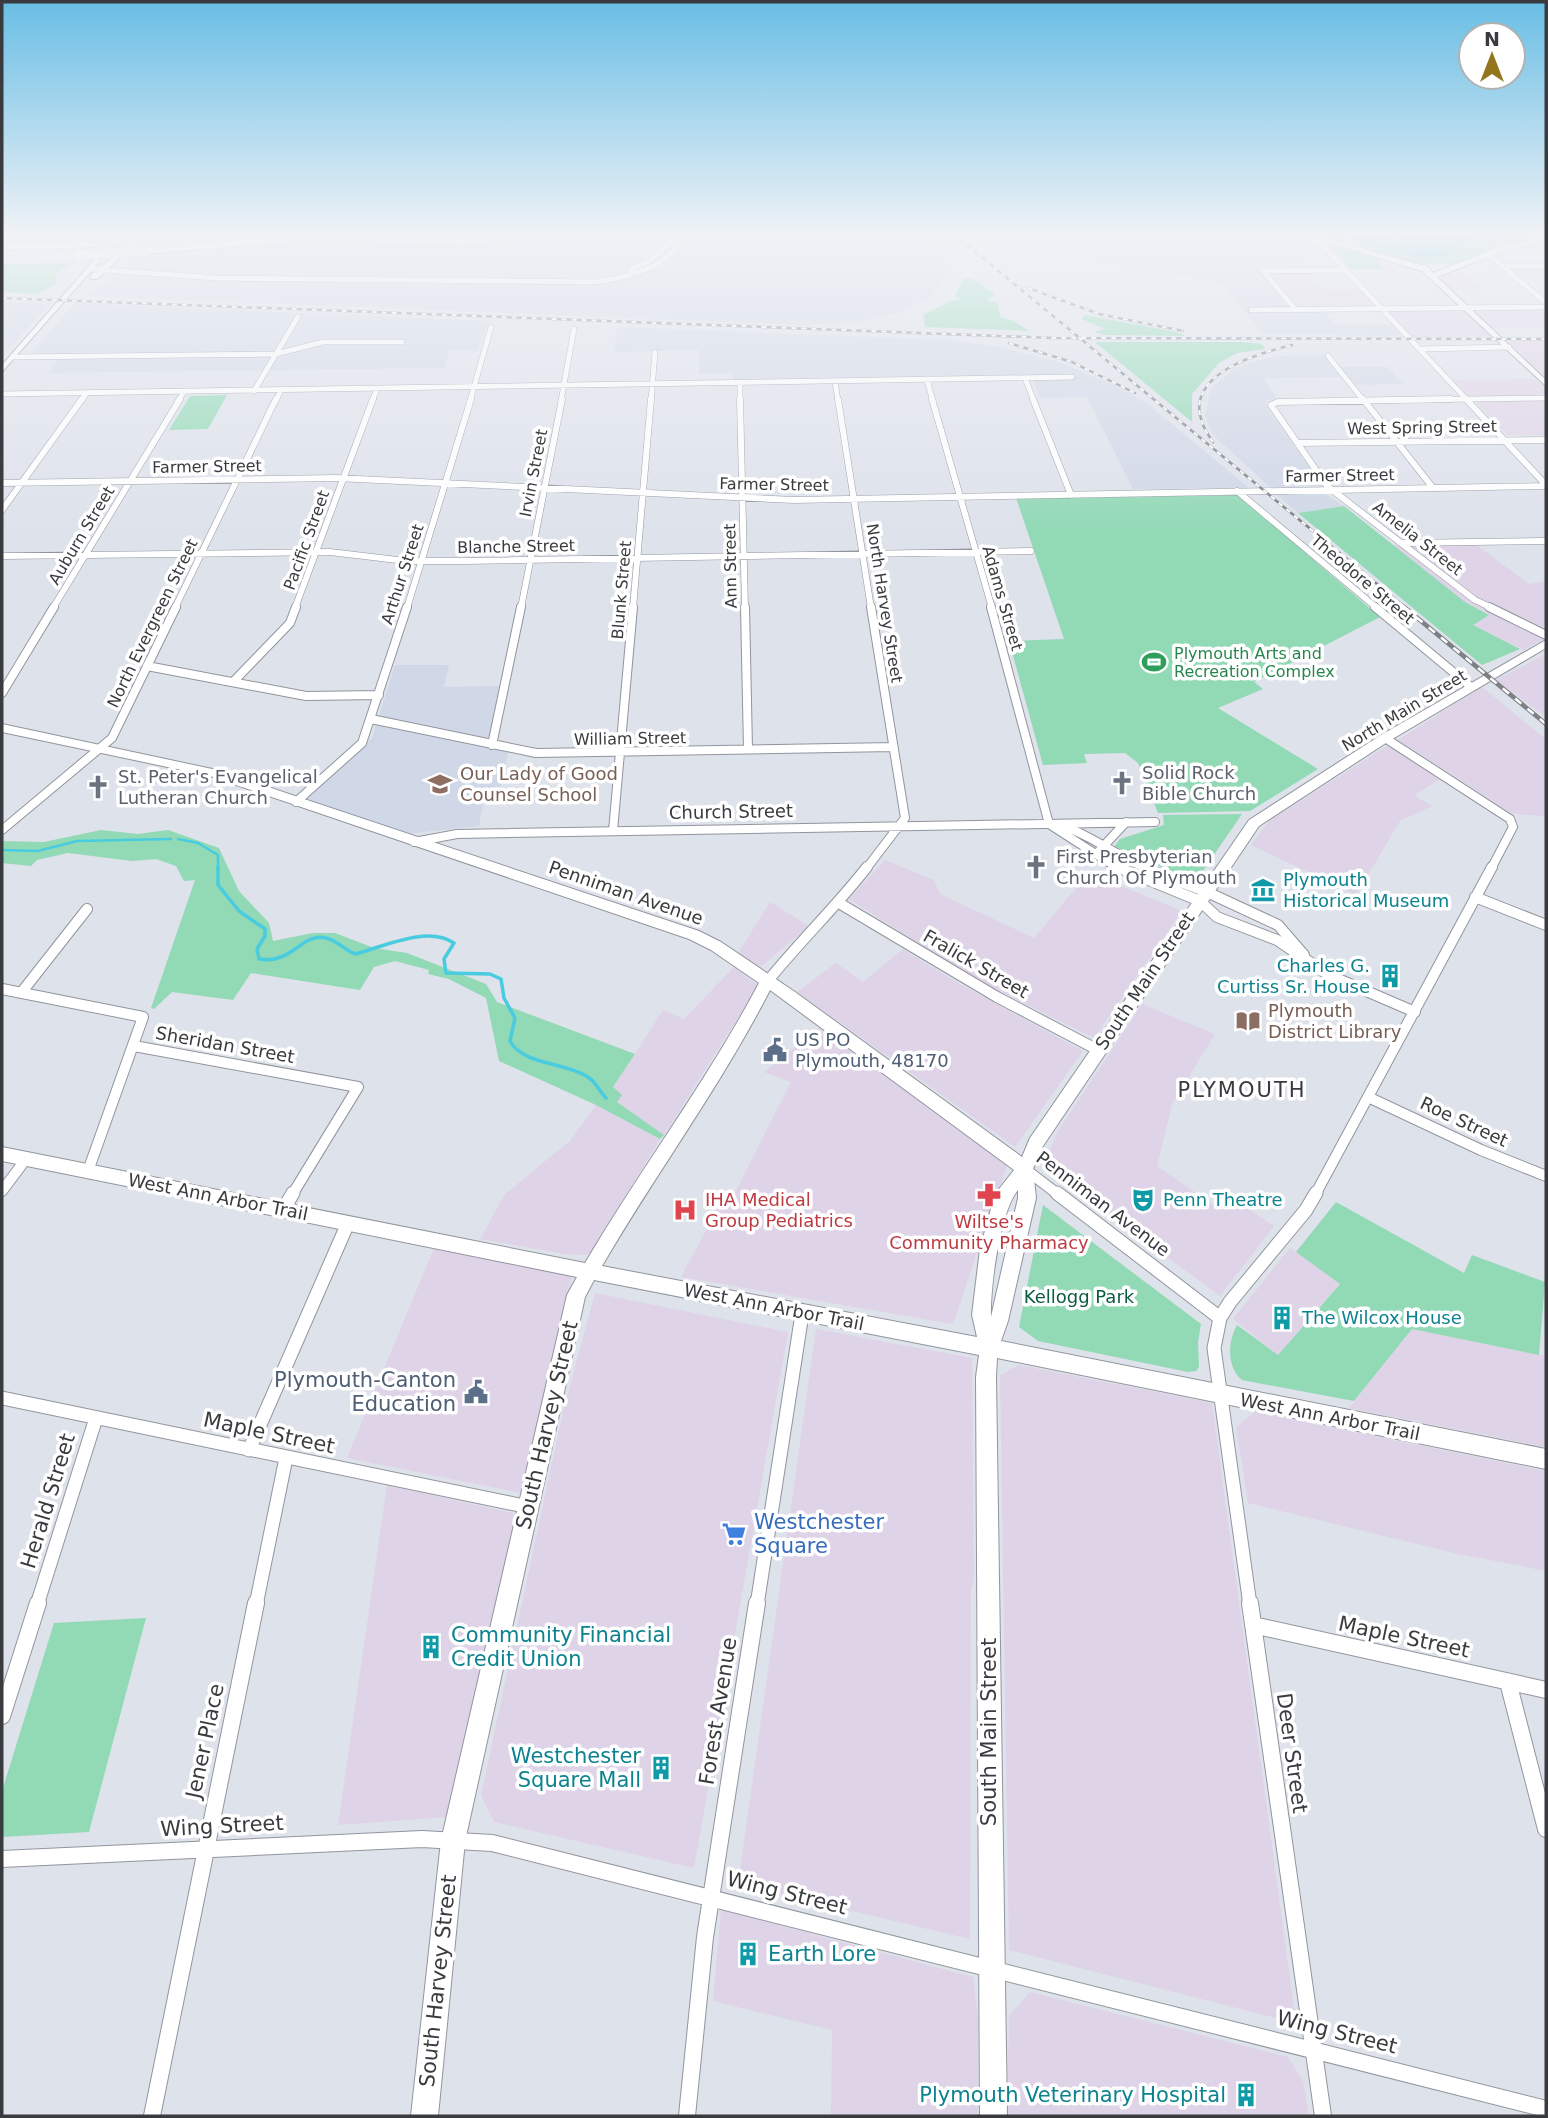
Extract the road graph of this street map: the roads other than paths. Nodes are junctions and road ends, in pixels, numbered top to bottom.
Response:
1 (35, 334) edge
2 (288, 334) edge
3 (489, 334) edge
4 (573, 334) edge
5 (1406, 334) edge
6 (1495, 334) edge
7 (402, 342) dead end
8 (1509, 347) junction
9 (1420, 349) junction
10 (655, 352) dead end
11 (276, 354) junction
12 (1328, 356) dead end
13 (14, 357) junction
14 (2, 370) edge
15 (1072, 377) dead end
16 (1025, 378) junction
17 (927, 380) junction
18 (835, 381) junction
19 (740, 383) junction
20 (653, 384) junction
21 (1546, 384) edge
22 (562, 386) junction
23 (473, 388) junction
24 (377, 389) junction
25 (281, 390) junction
26 (254, 391) junction
27 (184, 392) junction
28 (87, 393) junction
29 (2, 394) edge
30 (1546, 398) edge
31 (1466, 400) junction
32 (1363, 401) junction
33 (1503, 439) junction
34 (1546, 440) edge
35 (1395, 441) junction
36 (1298, 443) junction
37 (344, 478) junction
38 (237, 479) junction
39 (130, 481) junction
40 (2, 483) edge
41 (22, 483) junction
42 (447, 483) junction
43 (1546, 485) edge
44 (1433, 488) junction
45 (546, 489) junction
46 (1332, 489) junction
47 (1237, 491) junction
48 (643, 494) junction
49 (1071, 495) junction
50 (960, 497) junction
51 (742, 498) junction
52 (854, 498) junction
53 (2, 510) edge
54 (1546, 541) edge
55 (1402, 543) junction
56 (1031, 551) dead end
57 (317, 552) junction
58 (974, 552) junction
59 (201, 553) junction
60 (863, 554) junction
61 (85, 555) junction
62 (2, 556) edge
63 (743, 556) junction
64 (638, 558) junction
65 (529, 559) junction
66 (420, 561) junction
67 (1546, 635) edge
68 (1546, 643) edge
69 (147, 666) junction
70 (233, 682) junction
71 (1471, 687) junction
72 (2, 693) edge
73 (379, 695) junction
74 (371, 719) junction
75 (2, 728) edge
76 (1385, 738) junction
77 (492, 745) junction
78 (893, 747) junction
79 (101, 748) junction
80 (748, 749) junction
81 (620, 752) junction
82 (296, 802) junction
83 (1279, 805) joint
84 (1126, 822) junction
85 (1155, 822) dead end
86 (1049, 824) junction
87 (897, 827) junction
88 (2, 830) edge
89 (613, 831) junction
90 (414, 842) junction
91 (1105, 846) junction
92 (1096, 854) junction
93 (1203, 896) junction
94 (1475, 897) junction
95 (839, 903) junction
96 (87, 909) dead end
97 (1546, 925) edge
98 (1306, 959) junction
99 (767, 982) junction
100 (2, 989) edge
101 (21, 993) junction
102 (1415, 1012) junction
103 (134, 1046) junction
104 (1098, 1050) junction
105 (1368, 1097) junction
106 (2, 1154) edge
107 (26, 1159) junction
108 (1025, 1169) junction
109 (88, 1171) junction
110 (1546, 1176) edge
111 (2, 1191) edge
112 (283, 1210) junction
113 (348, 1223) junction
114 (590, 1270) junction
115 (802, 1314) junction
116 (1220, 1318) junction
117 (989, 1349) junction
118 (1219, 1395) junction
119 (2, 1398) edge
120 (96, 1418) junction
121 (249, 1450) junction
122 (286, 1458) junction
123 (1546, 1459) edge
124 (529, 1507) junction
125 (1253, 1625) junction
126 (1508, 1682) junction
127 (1546, 1690) edge
128 (2, 1716) edge
129 (1546, 1829) edge
130 (453, 1841) junction
131 (204, 1849) junction
132 (2, 1859) edge
133 (712, 1897) junction
134 (991, 1968) junction
135 (1314, 2049) junction
136 (1546, 2109) edge
137 (152, 2116) edge
138 (424, 2116) edge
139 (687, 2116) edge
140 (993, 2116) edge
141 (1323, 2116) edge

1 - 13 street
2 - 11 street
3 - 23 street, Arthur Street
4 - 22 street, Irvin Street
5 - 9 street
6 - 8 street
7 - 11 street
8 - 9 street
8 - 21 street
9 - 31 street
10 - 20 street, Blunk Street
11 - 13 street
11 - 26 street
12 - 32 street
13 - 14 street
15 - 16 street
16 - 17 street
16 - 49 street
17 - 18 street
17 - 50 street, Adams Street
18 - 19 street
18 - 52 street, North Harvey Street
19 - 20 street
19 - 51 street, Ann Street
20 - 22 street
20 - 48 street, Blunk Street
22 - 23 street
22 - 45 street, Irvin Street
23 - 24 street
23 - 42 street, Arthur Street
24 - 25 street
24 - 37 street, Pacific Street
25 - 26 street
25 - 38 street, North Evergreen Street
26 - 27 street
27 - 28 street
27 - 39 street, Auburn Street
28 - 29 street
28 - 41 street
30 - 31 street
31 - 32 street
31 - 33 street
32 - 35 street
32 - 36 street, Amelia Street
33 - 34 street, West Spring Street
33 - 35 street, West Spring Street
33 - 43 street
35 - 36 street, West Spring Street
35 - 44 street
36 - 46 street, Amelia Street
37 - 38 street, Farmer Street
37 - 42 street, Farmer Street
37 - 57 street, Pacific Street
38 - 39 street, Farmer Street
38 - 59 street, North Evergreen Street
39 - 41 street, Farmer Street
39 - 61 street, Auburn Street
40 - 41 street, Farmer Street
41 - 53 street
42 - 45 street, Farmer Street
42 - 66 street, Arthur Street
43 - 44 street, Farmer Street
44 - 46 street, Farmer Street
45 - 48 street, Farmer Street
45 - 65 street, Irvin Street
46 - 47 street, Farmer Street
46 - 55 street, Amelia Street
47 - 49 street, Farmer Street
47 - 71 street, Theodore Street
48 - 51 street, Farmer Street
48 - 64 street, Blunk Street
49 - 50 street, Farmer Street
50 - 52 street, Farmer Street
50 - 58 street, Adams Street
51 - 52 street, Farmer Street
51 - 63 street, Ann Street
52 - 60 street, North Harvey Street
54 - 55 street
55 - 67 street, Amelia Street
56 - 58 street, Blanche Street
57 - 59 street, Blanche Street
57 - 66 street, Blanche Street
57 - 70 street, Pacific Street
58 - 60 street, Blanche Street
58 - 86 street, Adams Street
59 - 61 street, Blanche Street
59 - 69 street, North Evergreen Street
60 - 63 street, Blanche Street
60 - 78 street, North Harvey Street
61 - 62 street, Blanche Street
61 - 72 street, Auburn Street
63 - 64 street, Blanche Street
63 - 80 street, Ann Street
64 - 65 street, Blanche Street
64 - 81 street, Blunk Street
65 - 66 street, Blanche Street
65 - 77 street, Irvin Street
66 - 73 street, Arthur Street
68 - 71 street, North Main Street
69 - 70 street
69 - 79 street, North Evergreen Street
70 - 73 street
71 - 76 street, North Main Street
73 - 74 street, Arthur Street
74 - 77 street, William Street
74 - 82 street, Arthur Street
75 - 79 street, Penniman Avenue
76 - 83 street, North Main Street
76 - 94 street
77 - 81 street, William Street
78 - 80 street, William Street
78 - 87 street, North Harvey Street
79 - 82 street, Penniman Avenue
79 - 88 street, North Evergreen Street
80 - 81 street, William Street
81 - 89 street, Blunk Street
82 - 90 street, Penniman Avenue
83 - 93 street, South Main Street
84 - 85 street, Church Street
84 - 86 street, Church Street
84 - 91 street
86 - 87 street, Church Street
86 - 91 street, Church Street
86 - 92 street, Church Street
87 - 89 street, Church Street
87 - 95 street, South Harvey Street
89 - 90 street, Church Street
90 - 99 street, Penniman Avenue
91 - 92 street
91 - 93 street, Church Street
92 - 93 street, Church Street
93 - 98 street, Church Street
93 - 98 street, Church Street
93 - 104 street, South Main Street
94 - 97 street
94 - 102 street
95 - 99 street, South Harvey Street
95 - 104 street, Fralick Street
96 - 101 street
98 - 102 street, Church Street
99 - 108 street, Penniman Avenue
99 - 114 street, South Harvey Street
100 - 101 street, Sheridan Street
101 - 103 street, Sheridan Street
102 - 105 street
103 - 109 street
103 - 112 street, Sheridan Street
104 - 108 street, South Main Street
105 - 110 street, Roe Street
105 - 116 street
106 - 107 street, West Ann Arbor Trail
107 - 109 street, West Ann Arbor Trail
107 - 111 street
108 - 116 street, Penniman Avenue
108 - 117 street, South Main Street
109 - 112 street, West Ann Arbor Trail
112 - 113 street, West Ann Arbor Trail
113 - 114 street, West Ann Arbor Trail
113 - 121 street
114 - 115 street, West Ann Arbor Trail
114 - 124 street, South Harvey Street
115 - 117 street, West Ann Arbor Trail
115 - 133 street, Forest Avenue
116 - 118 street, Deer Street
117 - 118 street, West Ann Arbor Trail
117 - 134 street, South Main Street
118 - 123 street, West Ann Arbor Trail
118 - 125 street, Deer Street
119 - 120 street, Maple Street
120 - 121 street, Maple Street
120 - 128 street, Herald Street
121 - 122 street, Maple Street
122 - 124 street, Maple Street
122 - 131 street, Jener Place
124 - 130 street, South Harvey Street
125 - 126 street, Maple Street
125 - 135 street, Deer Street
126 - 127 street, Maple Street
126 - 129 street
130 - 131 street, Wing Street
130 - 133 street, Wing Street
130 - 138 street, South Harvey Street
131 - 132 street, Wing Street
131 - 137 street, Jener Place
133 - 134 street, Wing Street
133 - 139 street, Forest Avenue
134 - 135 street, Wing Street
134 - 140 street, South Main Street
135 - 136 street, Wing Street
135 - 141 street, Deer Street

